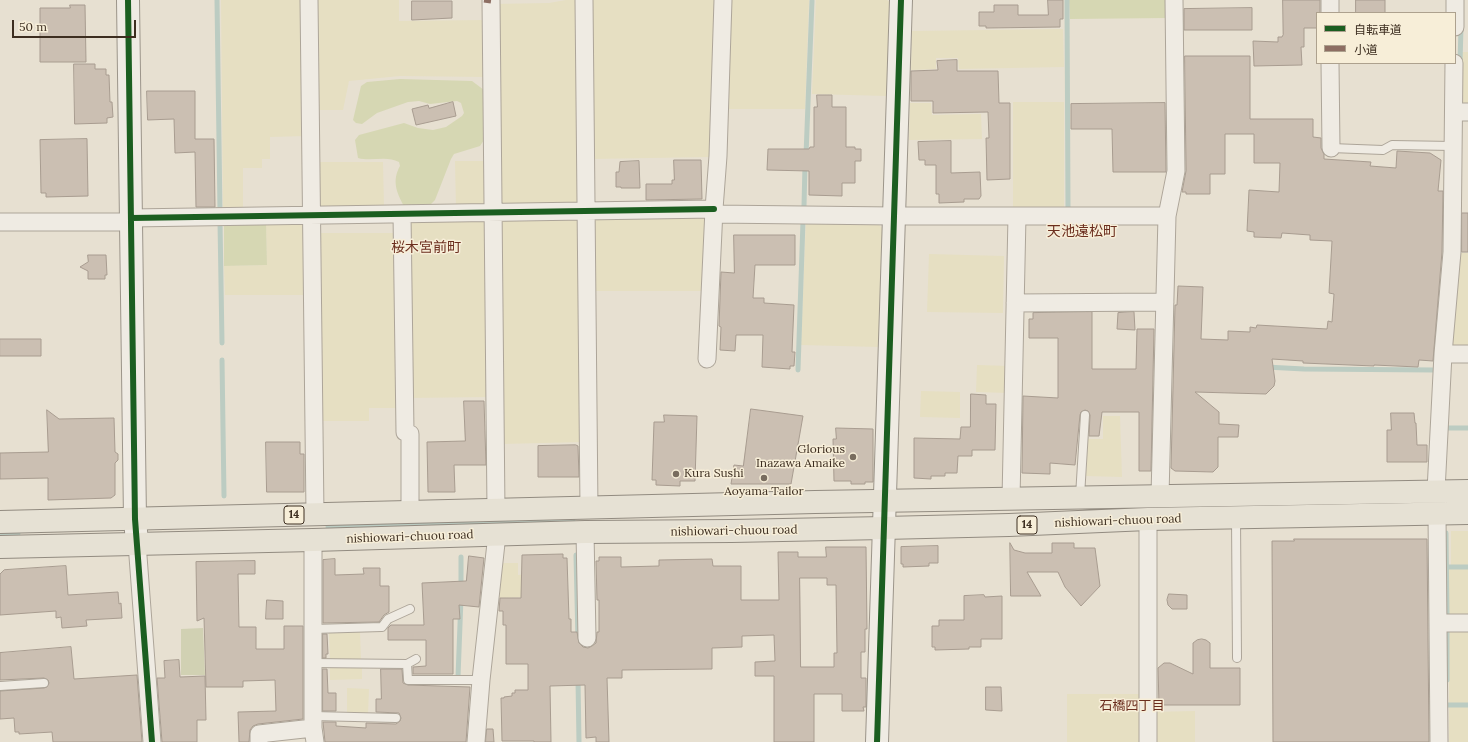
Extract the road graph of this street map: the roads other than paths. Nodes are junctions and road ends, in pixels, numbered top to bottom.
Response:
1 (128, 0) edge
2 (309, 0) edge
3 (491, 0) edge
4 (584, 0) edge
5 (723, 0) edge
6 (901, 0) edge
7 (1174, 0) edge
8 (1330, 0) edge
9 (1455, 0) edge
10 (1330, 12) edge
11 (1455, 12) edge
12 (1330, 64) edge
13 (1454, 64) edge
14 (1461, 112) edge
15 (1453, 146) junction
16 (1331, 148) joint
17 (586, 211) junction
18 (714, 211) junction
19 (493, 212) junction
20 (402, 214) junction
21 (312, 215) junction
22 (894, 216) junction
23 (1017, 216) junction
24 (1167, 216) junction
25 (131, 220) junction
26 (0, 222) edge
27 (1165, 302) junction
28 (1015, 303) junction
29 (1443, 354) junction
30 (1468, 354) edge
31 (707, 359) dead end
32 (1085, 415) dead end
33 (1468, 490) edge
34 (1436, 491) junction
35 (1160, 496) junction
36 (1080, 497) junction
37 (1011, 499) junction
38 (885, 501) junction
39 (589, 508) junction
40 (496, 510) junction
41 (410, 512) junction
42 (1468, 513) edge
43 (315, 514) junction
44 (1436, 514) junction
45 (1236, 518) junction
46 (135, 519) junction
47 (1148, 519) junction
48 (0, 522) edge
49 (884, 528) junction
50 (585, 532) junction
51 (498, 534) junction
52 (313, 540) junction
53 (137, 543) junction
54 (0, 547) edge
55 (410, 609) dead end
56 (1438, 623) junction
57 (1468, 623) edge
58 (313, 629) junction
59 (587, 638) dead end
60 (1237, 658) dead end
61 (416, 659) dead end
62 (313, 664) junction
63 (407, 664) junction
64 (481, 680) junction
65 (44, 683) dead end
66 (0, 686) edge
67 (396, 718) dead end
68 (313, 729) edge
69 (152, 742) edge
70 (259, 742) edge
71 (476, 742) edge
72 (876, 742) edge
73 (1148, 742) edge
74 (1439, 742) edge

1 - 25 street
2 - 21 street
3 - 19 street
4 - 17 street
5 - 18 street
6 - 22 street
7 - 24 street
8 - 10 street
9 - 11 street
12 - 16 street
13 - 14 street
14 - 15 street
15 - 16 lane
15 - 29 street
17 - 18 street
17 - 19 street
17 - 39 street
18 - 22 street
18 - 31 street
19 - 20 street
19 - 40 street
20 - 21 street
20 - 41 street
21 - 25 street
21 - 43 street
22 - 23 street
22 - 38 street
23 - 24 street
23 - 28 street
24 - 27 street
25 - 26 street
25 - 46 street
27 - 28 street
27 - 35 street
28 - 37 street
29 - 30 street
29 - 34 street
32 - 36 lane
33 - 34 main road, nishiowari-chuou road / 14
34 - 35 main road, nishiowari-chuou road / 14
35 - 36 main road, nishiowari-chuou road / 14
36 - 37 main road, nishiowari-chuou road / 14
37 - 38 main road, nishiowari-chuou road / 14
38 - 39 main road, nishiowari-chuou road / 14
38 - 49 street
39 - 40 main road, nishiowari-chuou road / 14
40 - 41 main road, nishiowari-chuou road / 14
41 - 43 main road, nishiowari-chuou road / 14
42 - 44 main road, nishiowari-chuou road / 14
43 - 46 main road, nishiowari-chuou road / 14
44 - 45 main road, nishiowari-chuou road / 14
44 - 56 street
45 - 47 main road, nishiowari-chuou road / 14
45 - 60 lane
46 - 48 main road, nishiowari-chuou road / 14
46 - 53 street
47 - 49 main road, nishiowari-chuou road / 14
47 - 73 street
49 - 50 main road, nishiowari-chuou road / 14
49 - 72 street
50 - 51 main road, nishiowari-chuou road / 14
50 - 59 street
51 - 52 main road, nishiowari-chuou road / 14
51 - 64 street
52 - 53 main road, nishiowari-chuou road / 14
52 - 58 street
53 - 54 main road, nishiowari-chuou road / 14
53 - 69 street
55 - 58 lane
56 - 57 street
56 - 74 street
58 - 62 street
61 - 63 lane
62 - 63 lane
62 - 68 street
63 - 64 lane
64 - 71 street
65 - 66 lane
67 - 68 lane
68 - 70 street

